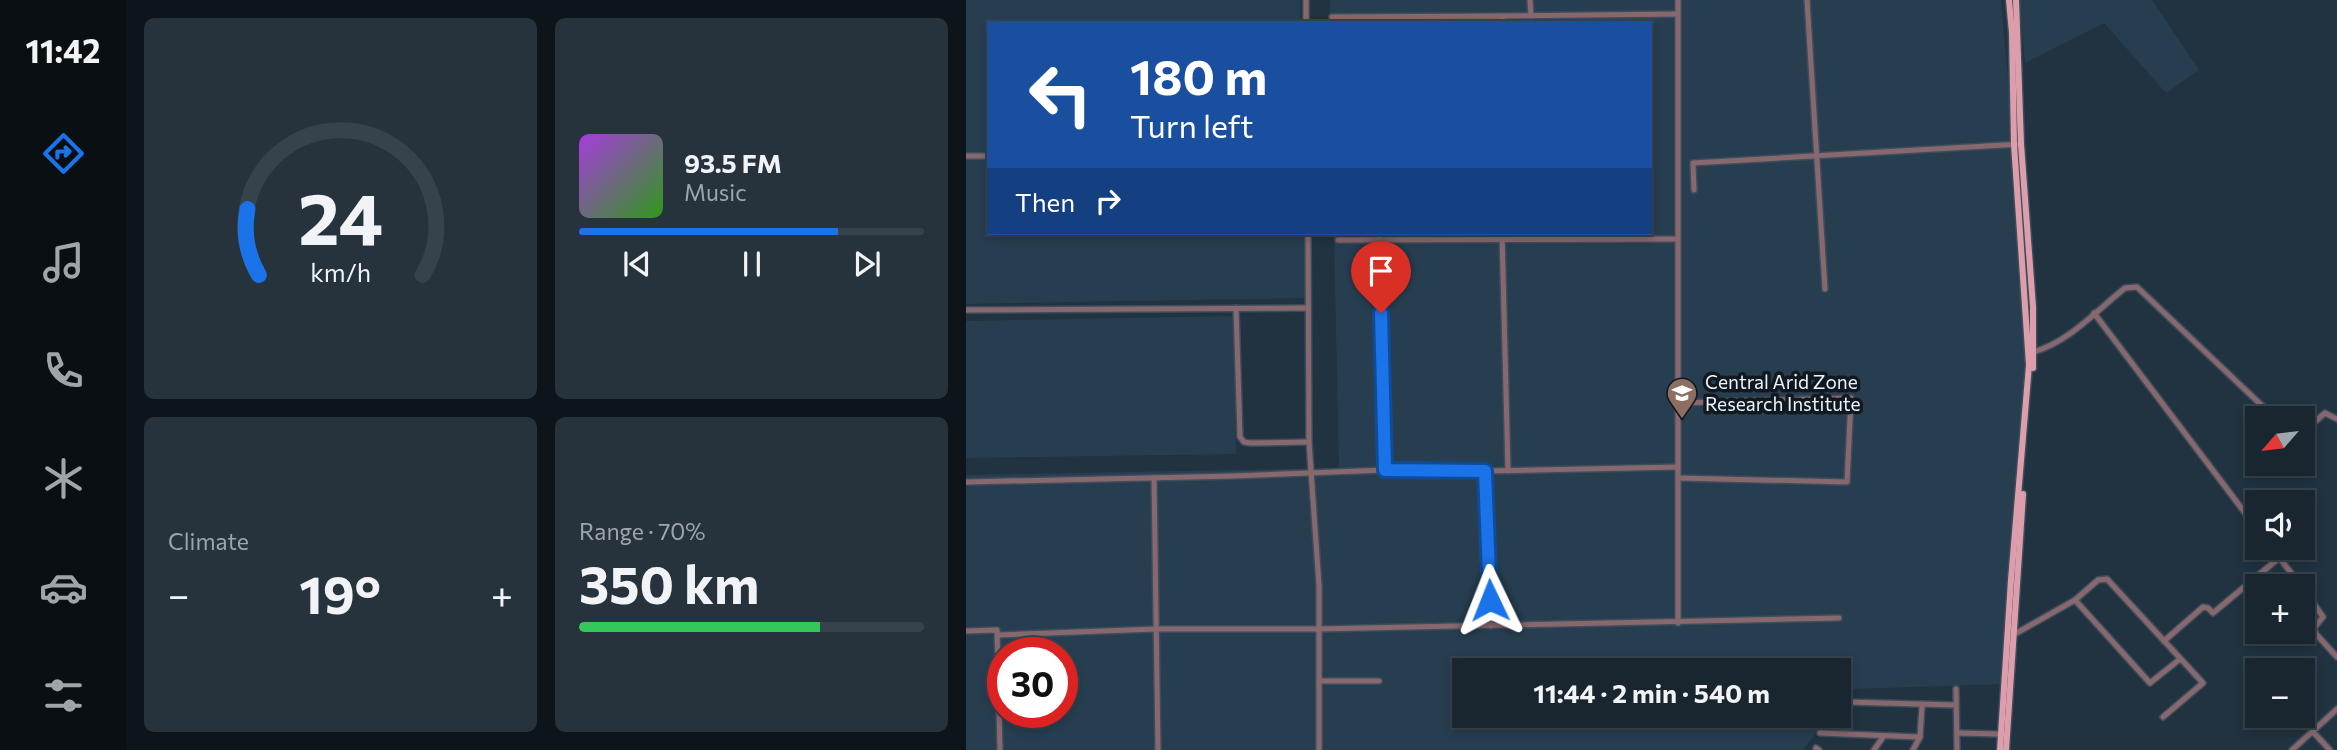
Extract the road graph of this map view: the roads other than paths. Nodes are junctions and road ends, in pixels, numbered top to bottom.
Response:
1 (1306, 0) edge
2 (1530, 0) edge
3 (1678, 0) edge
4 (1807, 0) edge
5 (2009, 0) edge
6 (2014, 6) edge
7 (1678, 13) junction
8 (1531, 16) junction
9 (1332, 17) dead end
10 (1503, 19) edge
11 (1306, 21) edge
12 (2018, 144) junction
13 (966, 156) edge
14 (987, 156) edge
15 (1816, 157) junction
16 (1693, 190) dead end
17 (1308, 235) edge
18 (1502, 236) edge
19 (1379, 239) junction
20 (1338, 240) dead end
21 (1678, 240) junction
22 (1825, 289) dead end
23 (1236, 308) junction
24 (1308, 308) junction
25 (966, 310) edge
26 (2094, 313) junction
27 (2033, 352) junction
28 (1678, 403) junction
29 (2262, 406) edge
30 (2337, 419) edge
31 (2315, 422) edge
32 (1309, 442) junction
33 (1678, 467) junction
34 (1385, 470) junction
35 (1485, 471) junction
36 (1508, 471) junction
37 (1311, 472) junction
38 (1154, 478) junction
39 (1678, 478) junction
40 (966, 482) edge
41 (2245, 513) edge
42 (2278, 560) edge
43 (2282, 560) edge
44 (2292, 574) edge
45 (2075, 600) junction
46 (2315, 606) edge
47 (1839, 618) dead end
48 (1678, 623) junction
49 (1491, 626) junction
50 (2315, 627) edge
51 (1156, 629) junction
52 (1317, 629) junction
53 (966, 631) edge
54 (2315, 631) edge
55 (998, 635) junction
56 (2013, 635) junction
57 (2164, 641) junction
58 (2337, 657) edge
59 (2180, 659) junction
60 (1319, 681) junction
61 (1379, 681) dead end
62 (1956, 689) dead end
63 (1851, 702) edge
64 (1955, 705) junction
65 (1922, 706) junction
66 (2337, 709) edge
67 (2163, 717) dead end
68 (2312, 732) junction
69 (1820, 733) dead end
70 (1957, 733) junction
71 (2000, 734) junction
72 (1883, 737) junction
73 (1920, 737) junction
74 (1000, 750) edge
75 (1158, 750) edge
76 (1319, 750) edge
77 (1874, 750) edge
78 (1913, 750) edge
79 (1957, 750) edge
80 (2000, 750) edge
81 (2006, 750) edge
82 (2292, 750) edge
83 (2330, 750) edge

1 - 11 street
2 - 8 street
3 - 7 street
4 - 15 street
5 - 6 main road
6 - 12 main road
7 - 8 street
7 - 21 street
8 - 10 street
9 - 10 street
12 - 15 street
12 - 27 main road
12 - 71 main road
13 - 14 street
15 - 16 street
15 - 22 street
17 - 24 street
18 - 19 street
18 - 21 street
18 - 36 street
19 - 20 street
19 - 34 street
21 - 28 street
23 - 24 street
23 - 25 street
23 - 32 street
24 - 32 street
26 - 27 street
26 - 29 street
26 - 41 street
27 - 56 main road
28 - 33 street
28 - 39 street
30 - 31 street
32 - 37 street
33 - 36 street
33 - 39 street
34 - 35 street
34 - 37 street
35 - 36 street
35 - 49 street
37 - 38 street
37 - 52 street
38 - 40 street
38 - 51 street
39 - 48 street
42 - 57 street
43 - 44 street
45 - 56 street
45 - 57 street
45 - 59 street
46 - 50 street
47 - 48 street
48 - 49 street
49 - 52 street
51 - 52 street
51 - 55 street
51 - 75 street
52 - 60 street
53 - 55 street
54 - 58 street
55 - 74 street
56 - 81 main road
57 - 59 street
59 - 67 street
60 - 61 street
60 - 76 street
62 - 64 street
63 - 65 street
64 - 65 street
64 - 70 street
65 - 73 street
66 - 68 street
68 - 82 street
68 - 83 street
69 - 72 street
70 - 71 street
70 - 79 street
71 - 80 main road
72 - 73 street
72 - 77 street
73 - 78 street

